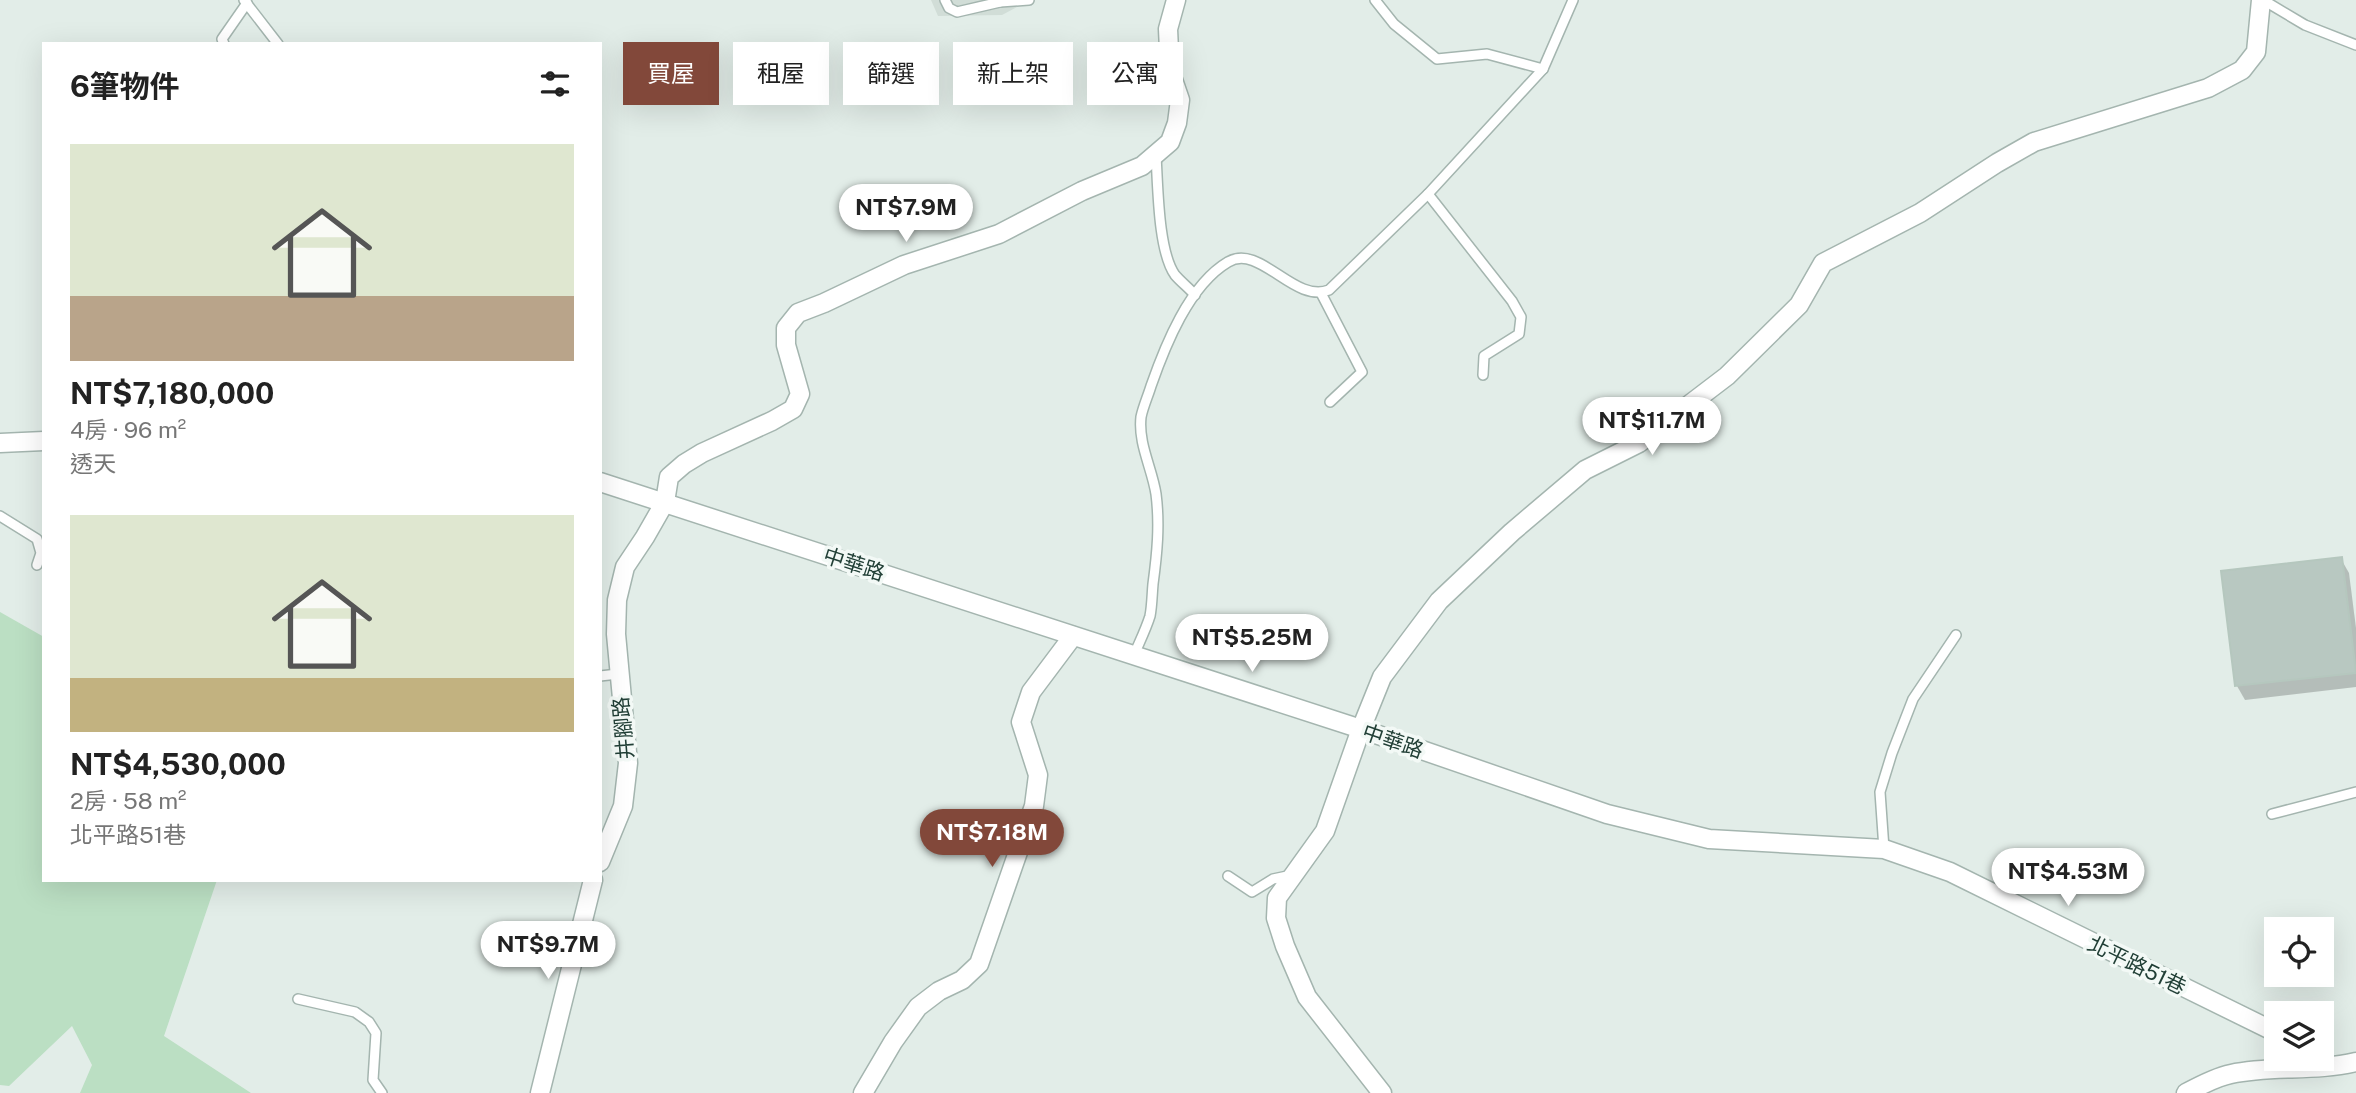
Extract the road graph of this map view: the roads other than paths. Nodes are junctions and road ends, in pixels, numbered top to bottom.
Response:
1 (945, 0) edge
2 (1029, 0) edge
3 (1176, 0) edge
4 (1375, 0) edge
5 (1573, 0) edge
6 (2262, 0) edge
7 (245, 1) edge
8 (1000, 1) edge
9 (223, 42) edge
10 (276, 42) edge
11 (2356, 45) edge
12 (1543, 69) junction
13 (1156, 156) junction
14 (1428, 194) junction
15 (1321, 293) junction
16 (1195, 295) junction
17 (1483, 375) dead end
18 (1330, 402) dead end
19 (42, 440) edge
20 (0, 443) edge
21 (602, 483) edge
22 (665, 502) junction
23 (0, 516) edge
24 (37, 565) dead end
25 (1956, 635) dead end
26 (1073, 636) junction
27 (1134, 655) junction
28 (609, 675) edge
29 (1361, 729) junction
30 (2356, 792) edge
31 (2272, 814) dead end
32 (1840, 846) joint
33 (1884, 849) junction
34 (602, 857) edge
35 (1297, 873) junction
36 (1228, 876) dead end
37 (593, 882) edge
38 (298, 999) dead end
39 (2264, 1028) edge
40 (2334, 1061) edge
41 (2351, 1067) edge
42 (382, 1093) edge
43 (540, 1093) edge
44 (863, 1093) edge
45 (1382, 1093) edge
46 (2186, 1093) edge

1 - 8 lane
2 - 8 lane
3 - 13 street
4 - 12 lane
5 - 12 lane
6 - 11 lane
6 - 29 street
7 - 9 lane
7 - 10 lane
12 - 14 lane
13 - 16 lane
13 - 22 street
14 - 15 lane
14 - 17 lane
15 - 16 lane
15 - 18 lane
16 - 27 lane
19 - 20 street
21 - 22 street
22 - 26 street, 中華路
22 - 28 street, 井腳路
23 - 24 lane
25 - 33 lane
26 - 27 street, 中華路
26 - 44 street
27 - 29 street, 中華路
28 - 34 street, 井腳路
29 - 32 street, 中華路
29 - 35 street
30 - 31 lane
32 - 33 street, 北平路51巷
33 - 39 street, 北平路51巷
35 - 36 lane
35 - 45 street
37 - 43 street
38 - 42 lane
40 - 41 street
41 - 46 street

